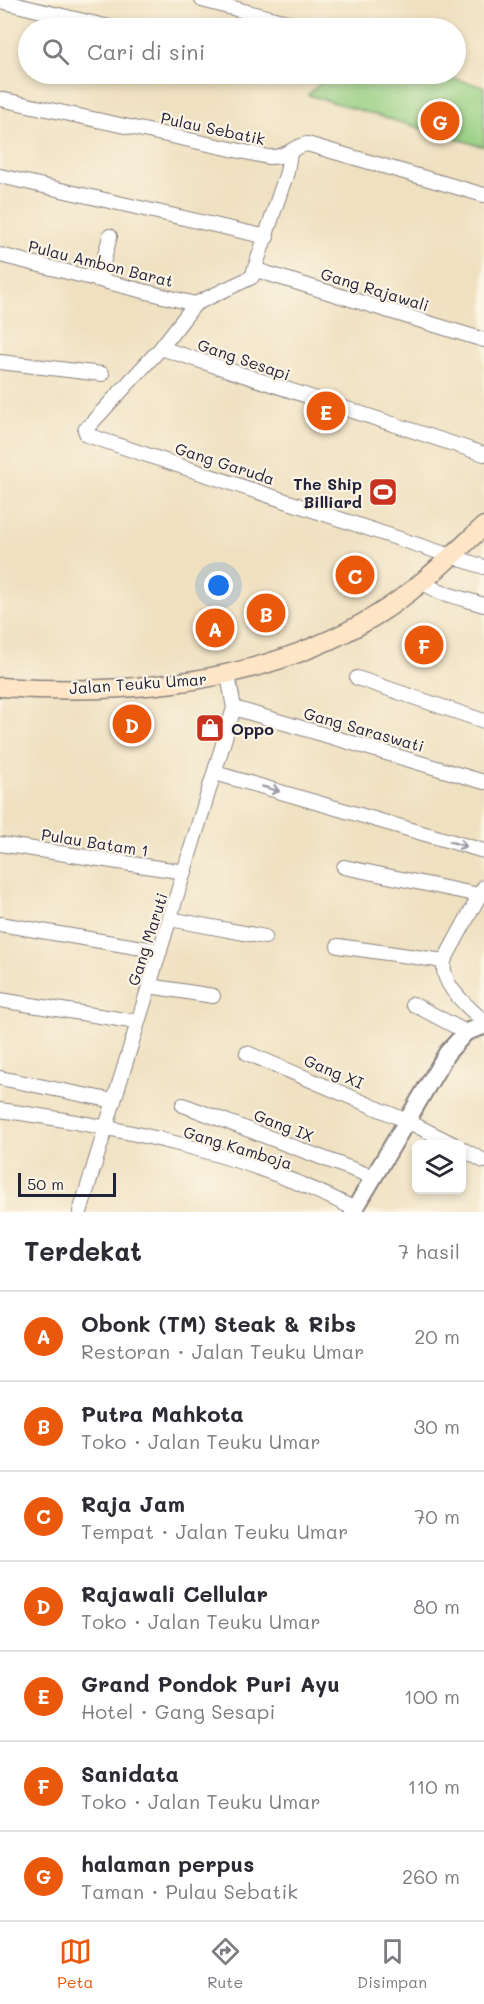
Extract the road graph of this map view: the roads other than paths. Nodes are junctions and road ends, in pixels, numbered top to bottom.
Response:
1 (202, 0) edge
2 (1, 1) edge
3 (0, 9) edge
4 (72, 18) edge
5 (271, 18) edge
6 (0, 99) edge
7 (290, 153) junction
8 (0, 176) edge
9 (484, 195) edge
10 (110, 236) dead end
11 (267, 237) junction
12 (0, 255) edge
13 (256, 270) junction
14 (99, 279) junction
15 (195, 304) junction
16 (484, 340) edge
17 (164, 349) dead end
18 (0, 362) edge
19 (102, 374) dead end
20 (484, 454) edge
21 (484, 526) edge
22 (451, 556) junction
23 (484, 567) edge
24 (421, 582) junction
25 (484, 605) edge
26 (228, 675) junction
27 (357, 678) dead end
28 (0, 687) edge
29 (234, 708) junction
30 (484, 722) edge
31 (215, 773) junction
32 (484, 782) edge
33 (0, 844) edge
34 (484, 851) edge
35 (344, 867) dead end
36 (185, 872) junction
37 (481, 891) edge
38 (170, 919) junction
39 (0, 924) edge
40 (265, 937) dead end
41 (338, 946) dead end
42 (160, 951) junction
43 (444, 961) junction
44 (149, 986) junction
45 (213, 996) dead end
46 (0, 1000) edge
47 (413, 1004) dead end
48 (137, 1022) junction
49 (484, 1024) edge
50 (466, 1032) junction
51 (247, 1053) dead end
52 (0, 1078) edge
53 (114, 1101) junction
54 (183, 1105) dead end
55 (0, 1110) edge
56 (407, 1121) junction
57 (107, 1127) junction
58 (445, 1140) edge
59 (466, 1151) edge
60 (484, 1161) edge
61 (373, 1178) junction
62 (354, 1211) edge
63 (80, 1212) edge

1 - 5 street
2 - 3 street
2 - 4 street
6 - 7 street, Pulau Sebatik
7 - 9 street, Pulau Sebatik
7 - 11 street
8 - 11 street
10 - 14 street
11 - 13 street
12 - 14 street, Pulau Ambon Barat
13 - 15 street
13 - 16 street, Gang Rajawali
14 - 15 street, Pulau Ambon Barat
15 - 22 street, Gang Garuda
17 - 20 street, Gang Sesapi
18 - 19 street
21 - 22 main road, Jalan Teuku Umar
22 - 23 street, Gang Garuda
22 - 24 main road, Jalan Teuku Umar
24 - 25 street
24 - 26 main road, Jalan Teuku Umar
26 - 28 main road, Jalan Teuku Umar
26 - 29 street, Gang Maruti
27 - 30 street
29 - 31 street, Gang Maruti
29 - 32 street, Gang Saraswati
31 -> 34 street
31 - 36 street, Gang Maruti
33 - 36 street, Pulau Batam 1
35 - 37 street
36 - 38 street, Gang Maruti
37 - 43 street
38 - 40 street
38 - 42 street, Gang Maruti
39 - 42 street
41 - 43 street
42 - 44 street, Gang Maruti
43 - 49 street
44 - 45 street
44 - 48 street, Gang Maruti
46 - 48 street
47 - 50 street
48 - 53 street, Gang Maruti
49 - 50 street
50 - 56 street
51 - 56 street, Gang XI
52 - 53 street
53 - 57 street, Gang Maruti
54 - 61 street, Gang IX
55 - 57 street, Gang Kamboja
56 - 58 street, Gang XI
56 - 61 street
57 - 62 street, Gang Kamboja
57 - 63 street, Gang Maruti
59 - 60 street
61 - 62 street

